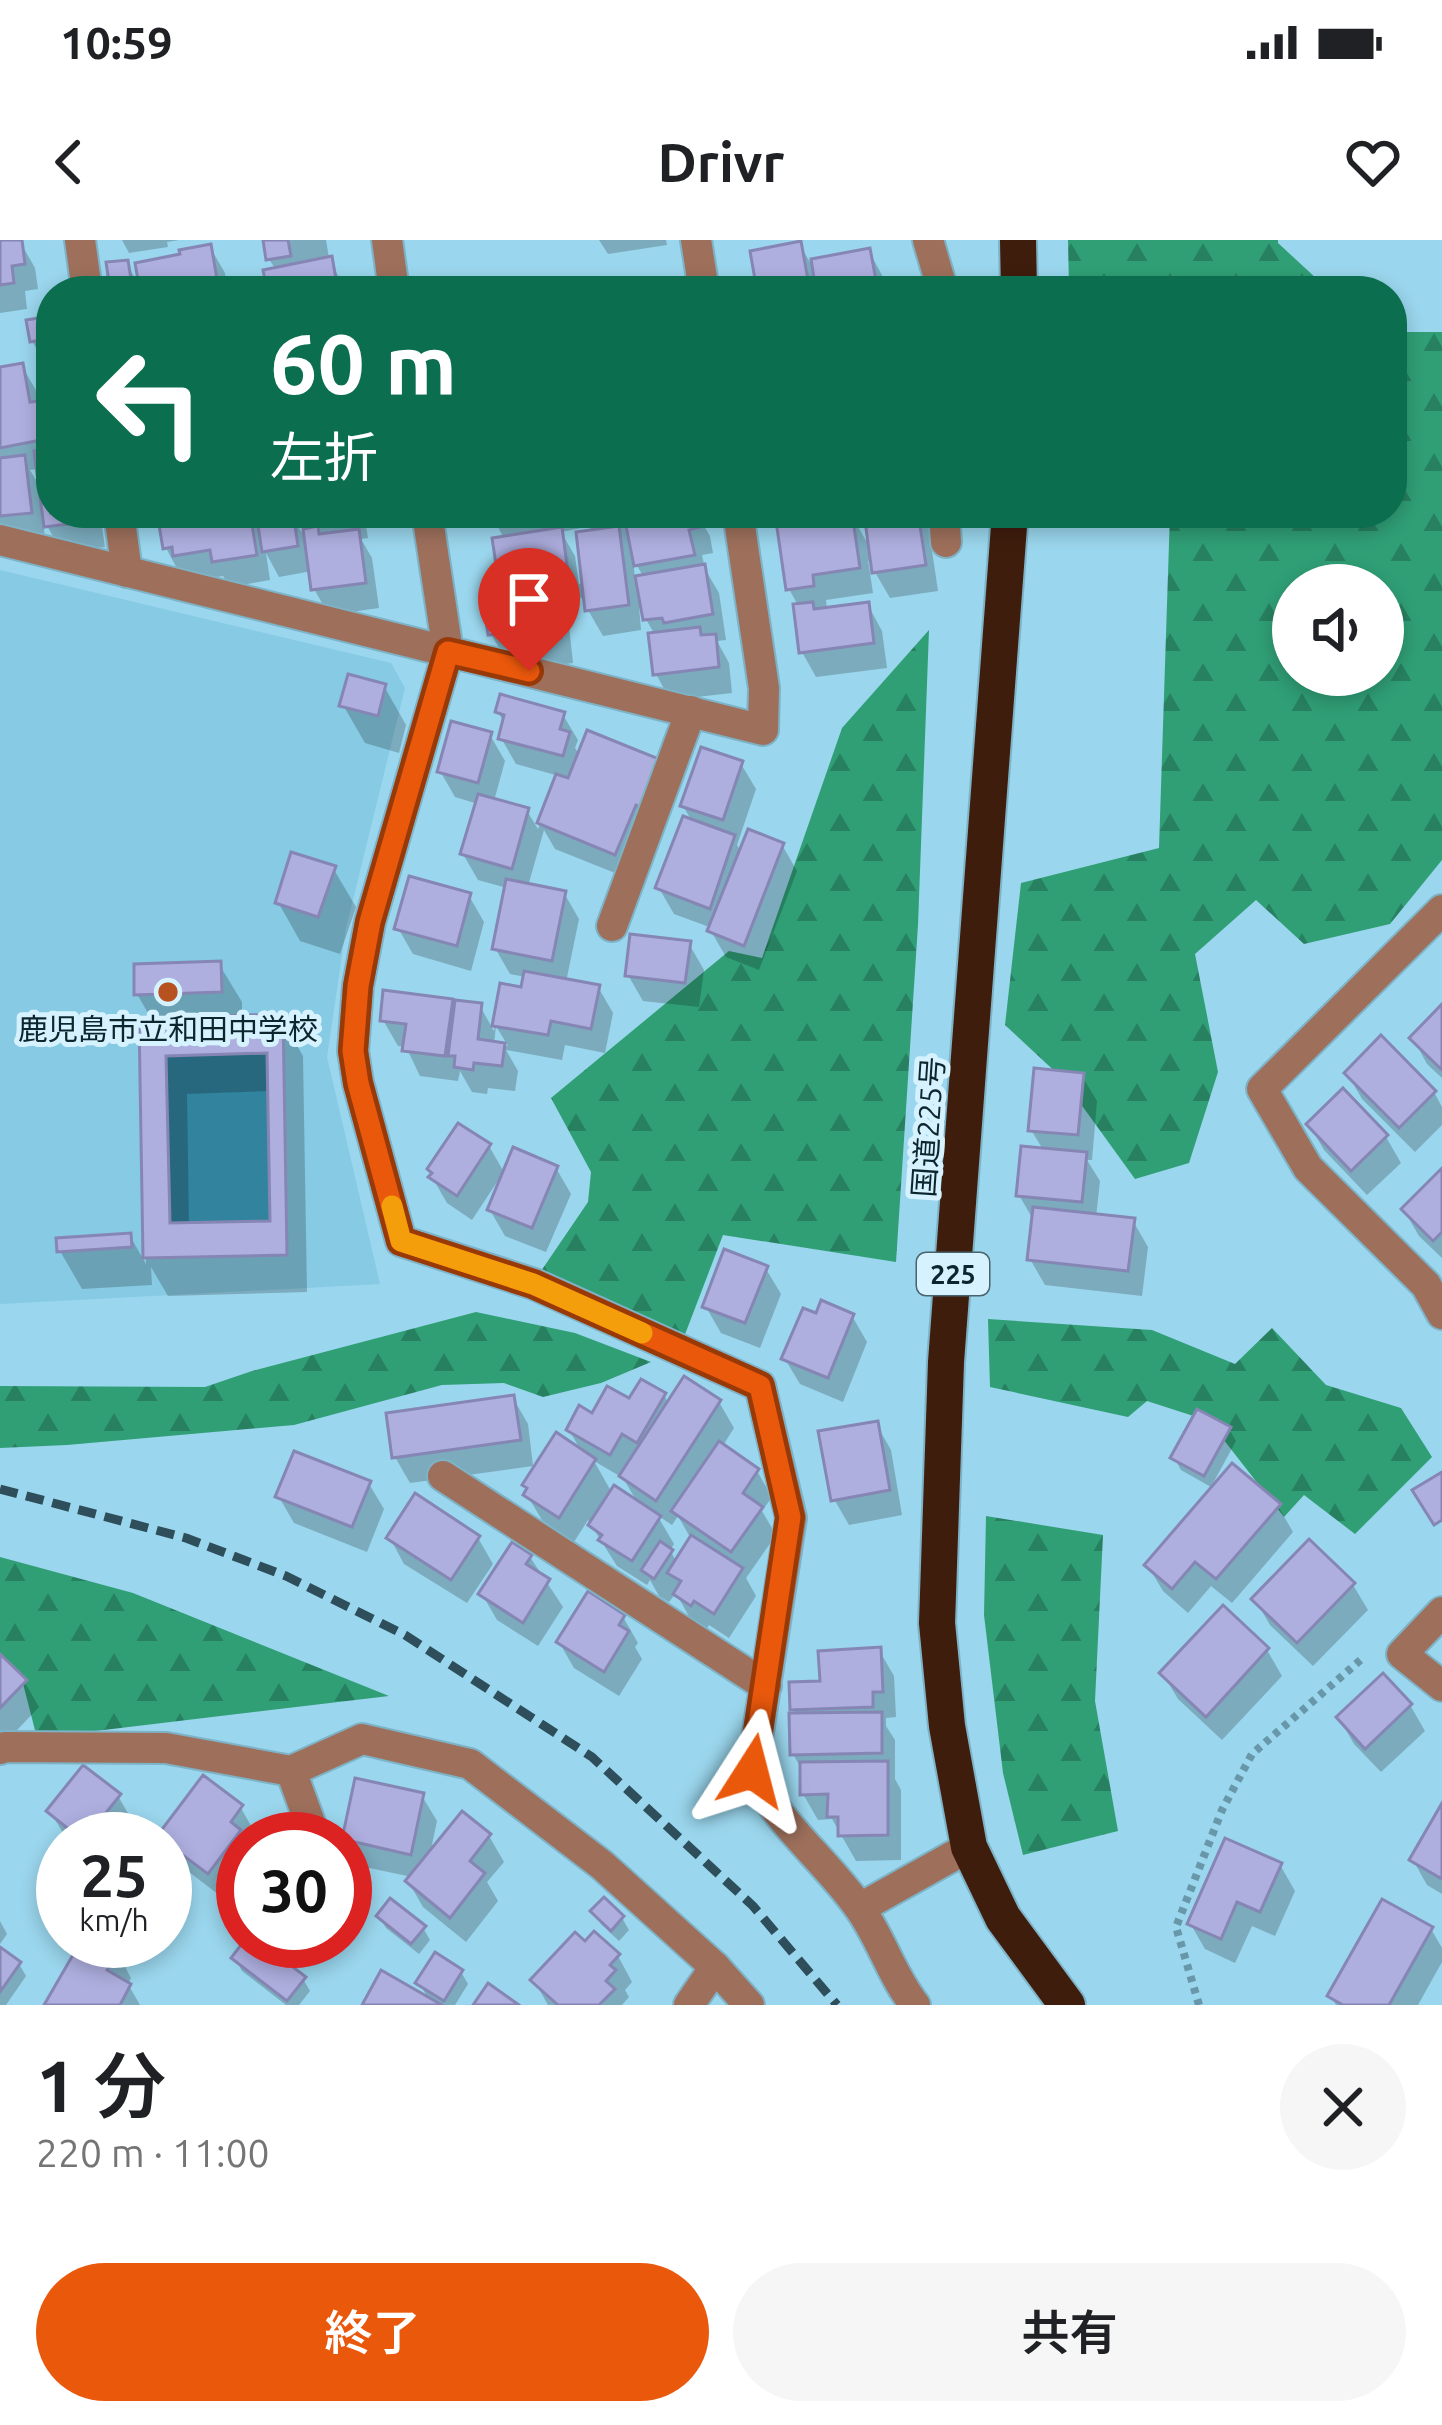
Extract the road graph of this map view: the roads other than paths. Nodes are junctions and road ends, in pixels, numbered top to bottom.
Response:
1 (80, 240) edge
2 (387, 240) edge
3 (697, 240) edge
4 (927, 240) edge
5 (1018, 240) edge
6 (85, 276) edge
7 (392, 276) edge
8 (702, 276) edge
9 (929, 276) edge
10 (938, 276) edge
11 (1019, 276) edge
12 (121, 528) edge
13 (430, 528) edge
14 (740, 528) edge
15 (1009, 528) edge
16 (0, 540) edge
17 (127, 572) junction
18 (448, 652) junction
19 (691, 711) junction
20 (1442, 910) edge
21 (612, 926) dead end
22 (1442, 1314) edge
23 (443, 1476) dead end
24 (1442, 1612) edge
25 (766, 1686) junction
26 (1442, 1686) edge
27 (0, 1749) edge
28 (291, 1771) junction
29 (306, 1812) edge
30 (970, 1847) junction
31 (860, 1908) junction
32 (715, 1967) junction
33 (689, 2005) edge
34 (748, 2005) edge
35 (915, 2005) edge
36 (1067, 2005) edge

1 - 6 street
2 - 7 street
3 - 8 street
4 - 9 street
4 - 10 street
5 - 11 highway
12 - 17 street
13 - 18 street
14 - 19 street
15 - 30 highway, 国道225号 / 225
16 - 17 street
17 - 18 street
18 - 19 street
18 - 25 street
19 - 21 street
20 - 22 street
23 - 25 street
24 - 26 street
25 - 31 street
27 - 28 street
28 - 29 street
28 - 32 street
30 - 31 street
30 - 36 highway, 国道225号 / 225
31 - 35 street
32 - 33 street
32 - 34 street

